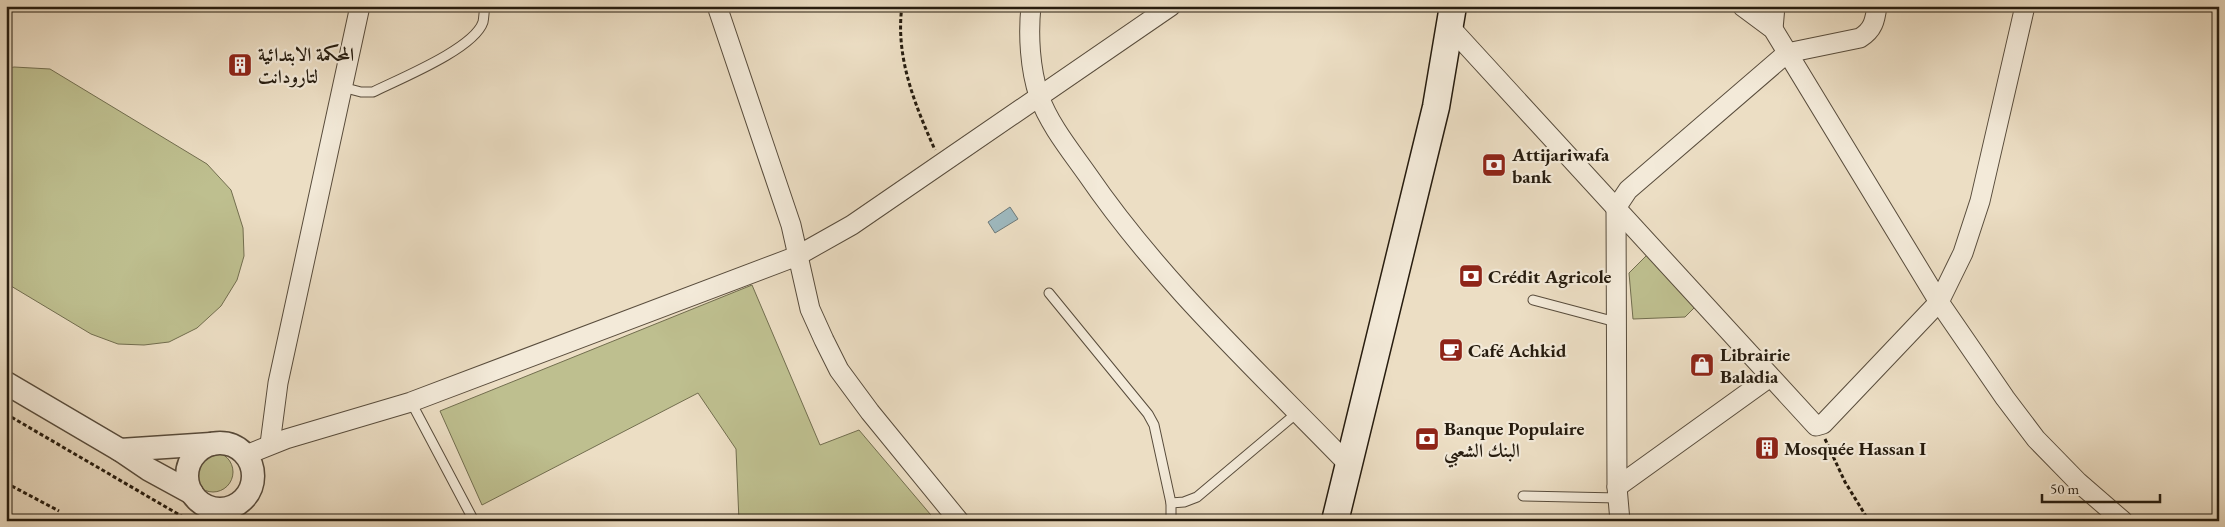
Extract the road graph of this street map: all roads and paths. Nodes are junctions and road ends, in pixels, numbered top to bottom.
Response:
1 (360, 6) edge
2 (485, 6) edge
3 (717, 6) edge
4 (902, 6) edge
5 (1031, 6) edge
6 (1171, 6) edge
7 (1742, 6) edge
8 (1775, 6) edge
9 (1878, 6) edge
10 (2025, 6) edge
11 (1451, 16) edge
12 (1773, 29) junction
13 (1787, 52) junction
14 (341, 87) junction
15 (1039, 96) junction
16 (941, 164) junction
17 (1616, 208) junction
18 (797, 256) junction
19 (1049, 293) dead end
20 (1533, 300) dead end
21 (1939, 302) junction
22 (1616, 322) junction
23 (1770, 377) junction
24 (6, 383) edge
25 (411, 402) junction
26 (1298, 412) junction
27 (6, 414) edge
28 (1816, 426) junction
29 (214, 443) junction
30 (270, 444) junction
31 (120, 450) junction
32 (246, 455) junction
33 (1348, 464) junction
34 (6, 483) edge
35 (253, 484) junction
36 (192, 493) junction
37 (1618, 493) junction
38 (1523, 496) dead end
39 (1171, 503) junction
40 (59, 511) dead end
41 (212, 514) edge
42 (190, 521) edge
43 (247, 521) edge
44 (474, 521) edge
45 (959, 521) edge
46 (1171, 521) edge
47 (1335, 521) edge
48 (1620, 521) edge
49 (1869, 521) edge
50 (2123, 521) edge

1 - 14 street
2 - 14 lane
3 - 18 street
4 - 16 path
5 - 15 street
6 - 15 street
7 - 12 street
8 - 12 street
9 - 13 street
10 - 21 street
11 - 17 street
11 - 33 main road
12 - 13 street
13 - 17 street
13 - 21 street
14 - 30 street
15 - 16 street
15 - 26 street
16 - 18 street
17 - 22 street
17 - 23 street
18 - 25 street
18 - 45 street
19 - 39 lane
20 - 22 lane
21 - 28 street
21 - 50 street
22 - 37 street
23 - 28 street
23 - 37 street
24 - 31 street
25 - 30 street
25 - 44 lane
26 - 33 street
26 - 39 lane
27 - 42 path
28 - 49 path
29 - 31 street
29 - 32 street
29 - 36 street
30 - 32 street
31 - 36 street
32 - 35 street
33 - 47 main road
34 - 40 path
35 - 41 street
35 - 43 street
36 - 41 street
37 - 38 lane
37 - 48 street
39 - 46 lane

